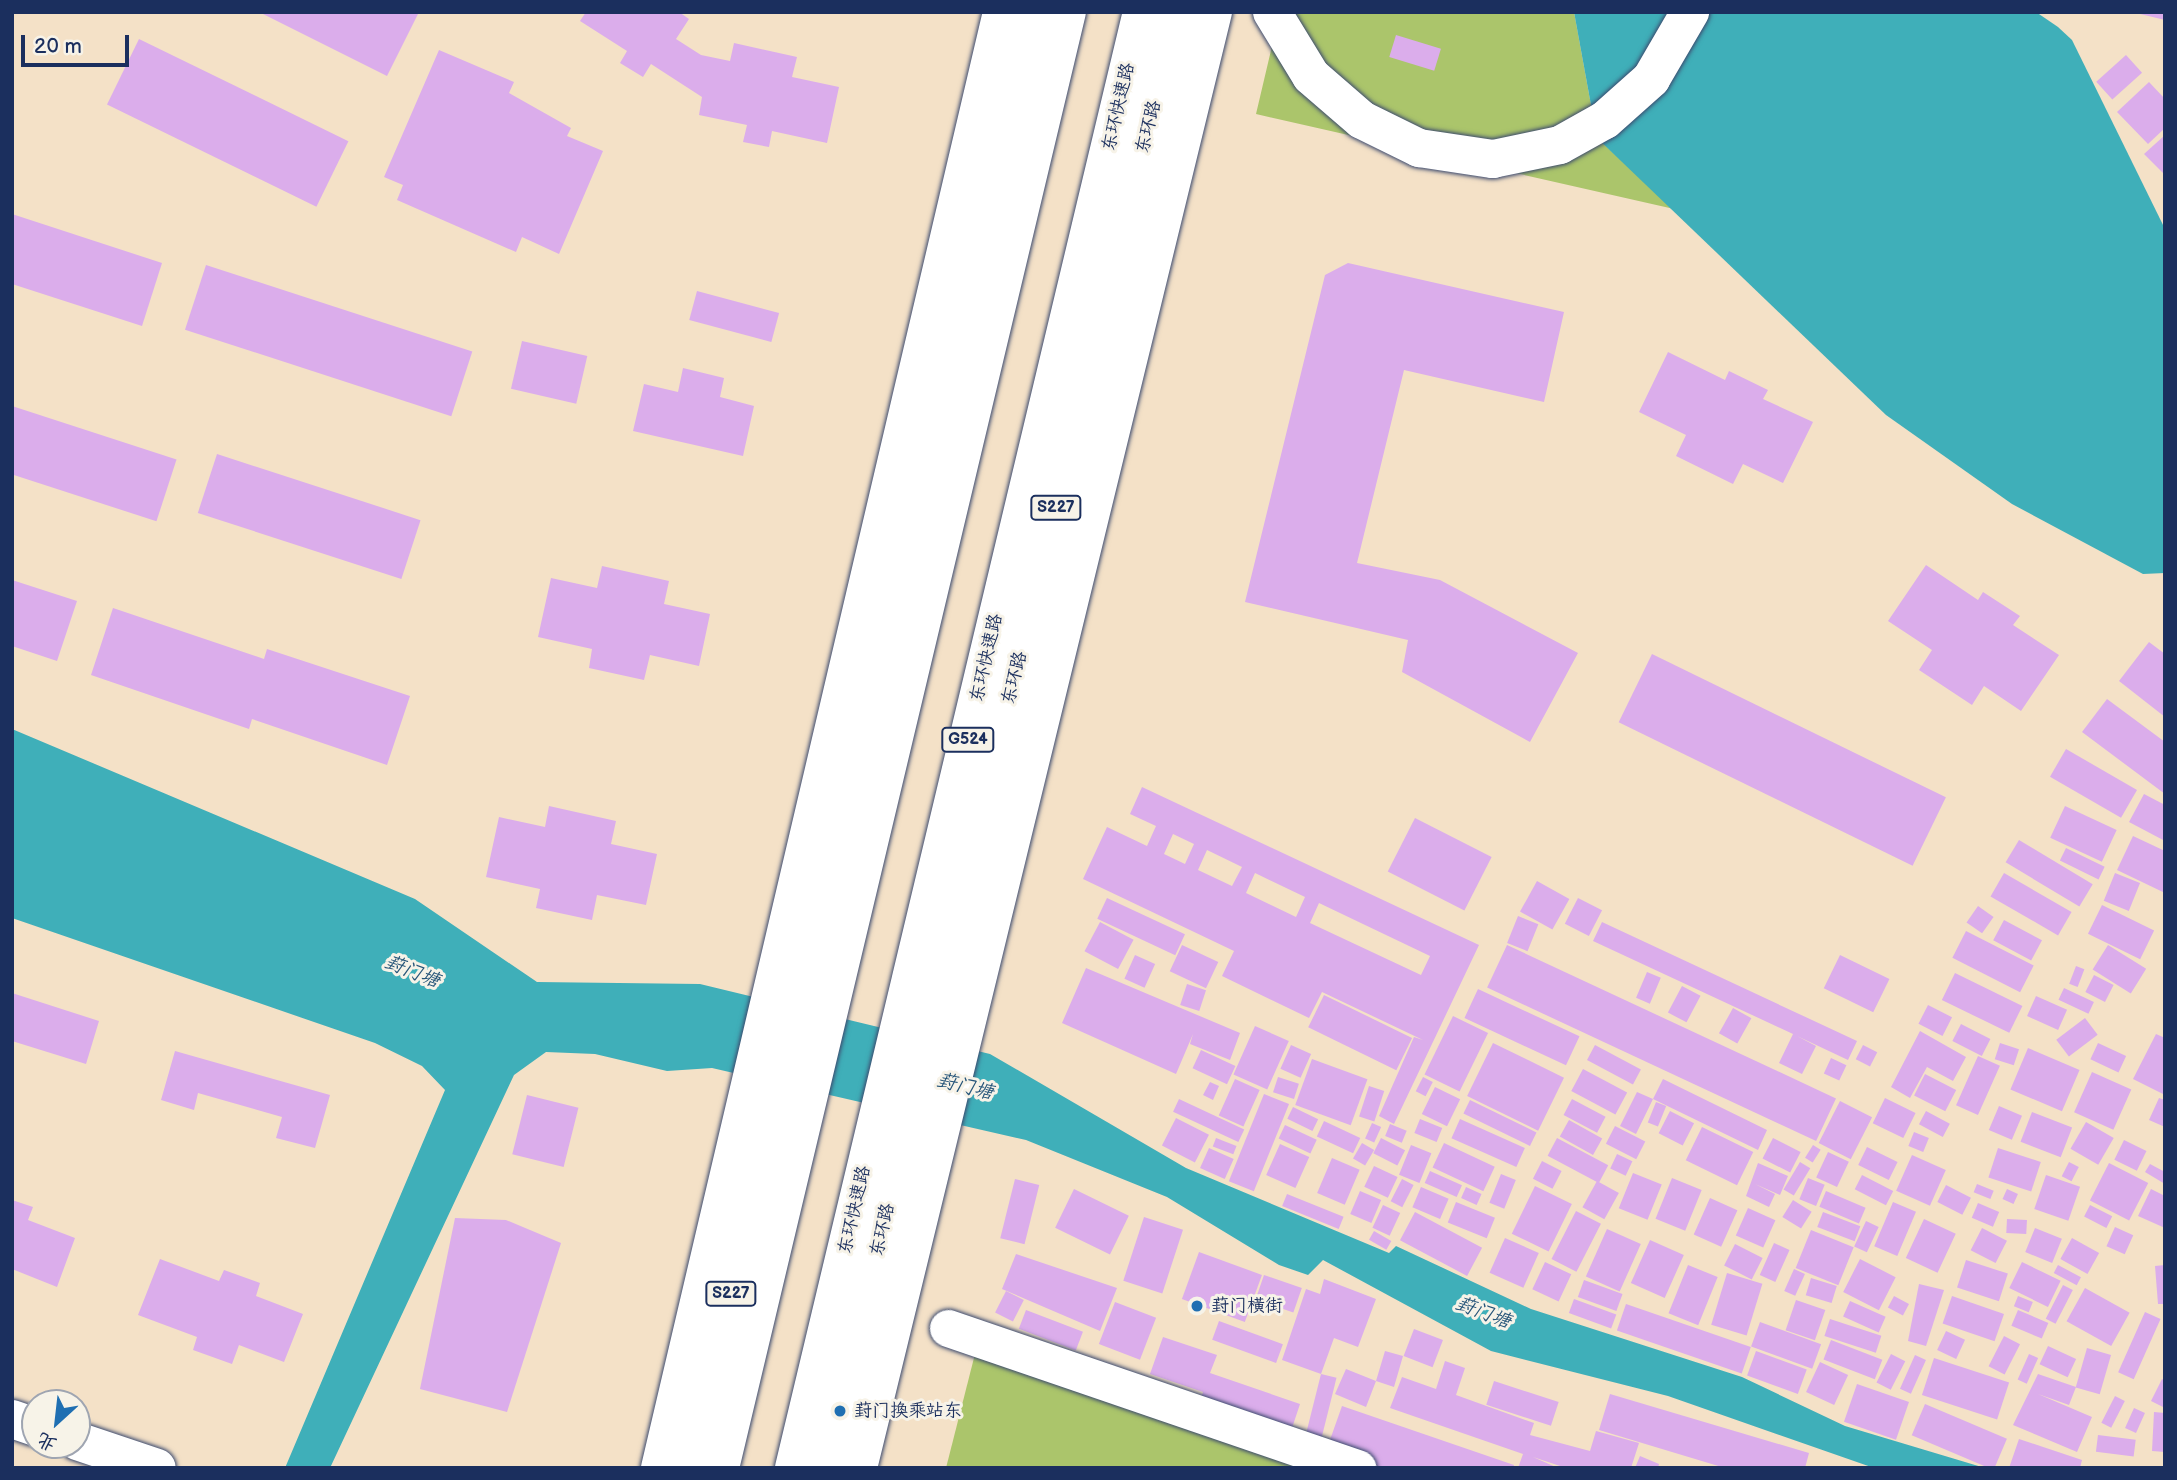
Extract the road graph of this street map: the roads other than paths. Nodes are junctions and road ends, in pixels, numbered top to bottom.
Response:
1 (1002, 12) edge
2 (1034, 12) edge
3 (1067, 12) edge
4 (1142, 12) edge
5 (1177, 12) edge
6 (1213, 12) edge
7 (1272, 12) edge
8 (1690, 12) edge
9 (948, 1328) dead end
10 (91, 1446) edge
11 (157, 1468) edge
12 (660, 1468) edge
13 (690, 1468) edge
14 (720, 1468) edge
15 (794, 1468) edge
16 (827, 1468) edge
17 (858, 1468) edge
18 (1358, 1468) edge

1 - 12 main road
2 - 13 main road, S227
3 - 14 main road
4 - 15 main road, 东环快速路 / G524
5 - 16 main road, 东环路 / S227
6 - 17 main road
7 - 8 main road
9 - 18 street
10 - 11 main road

